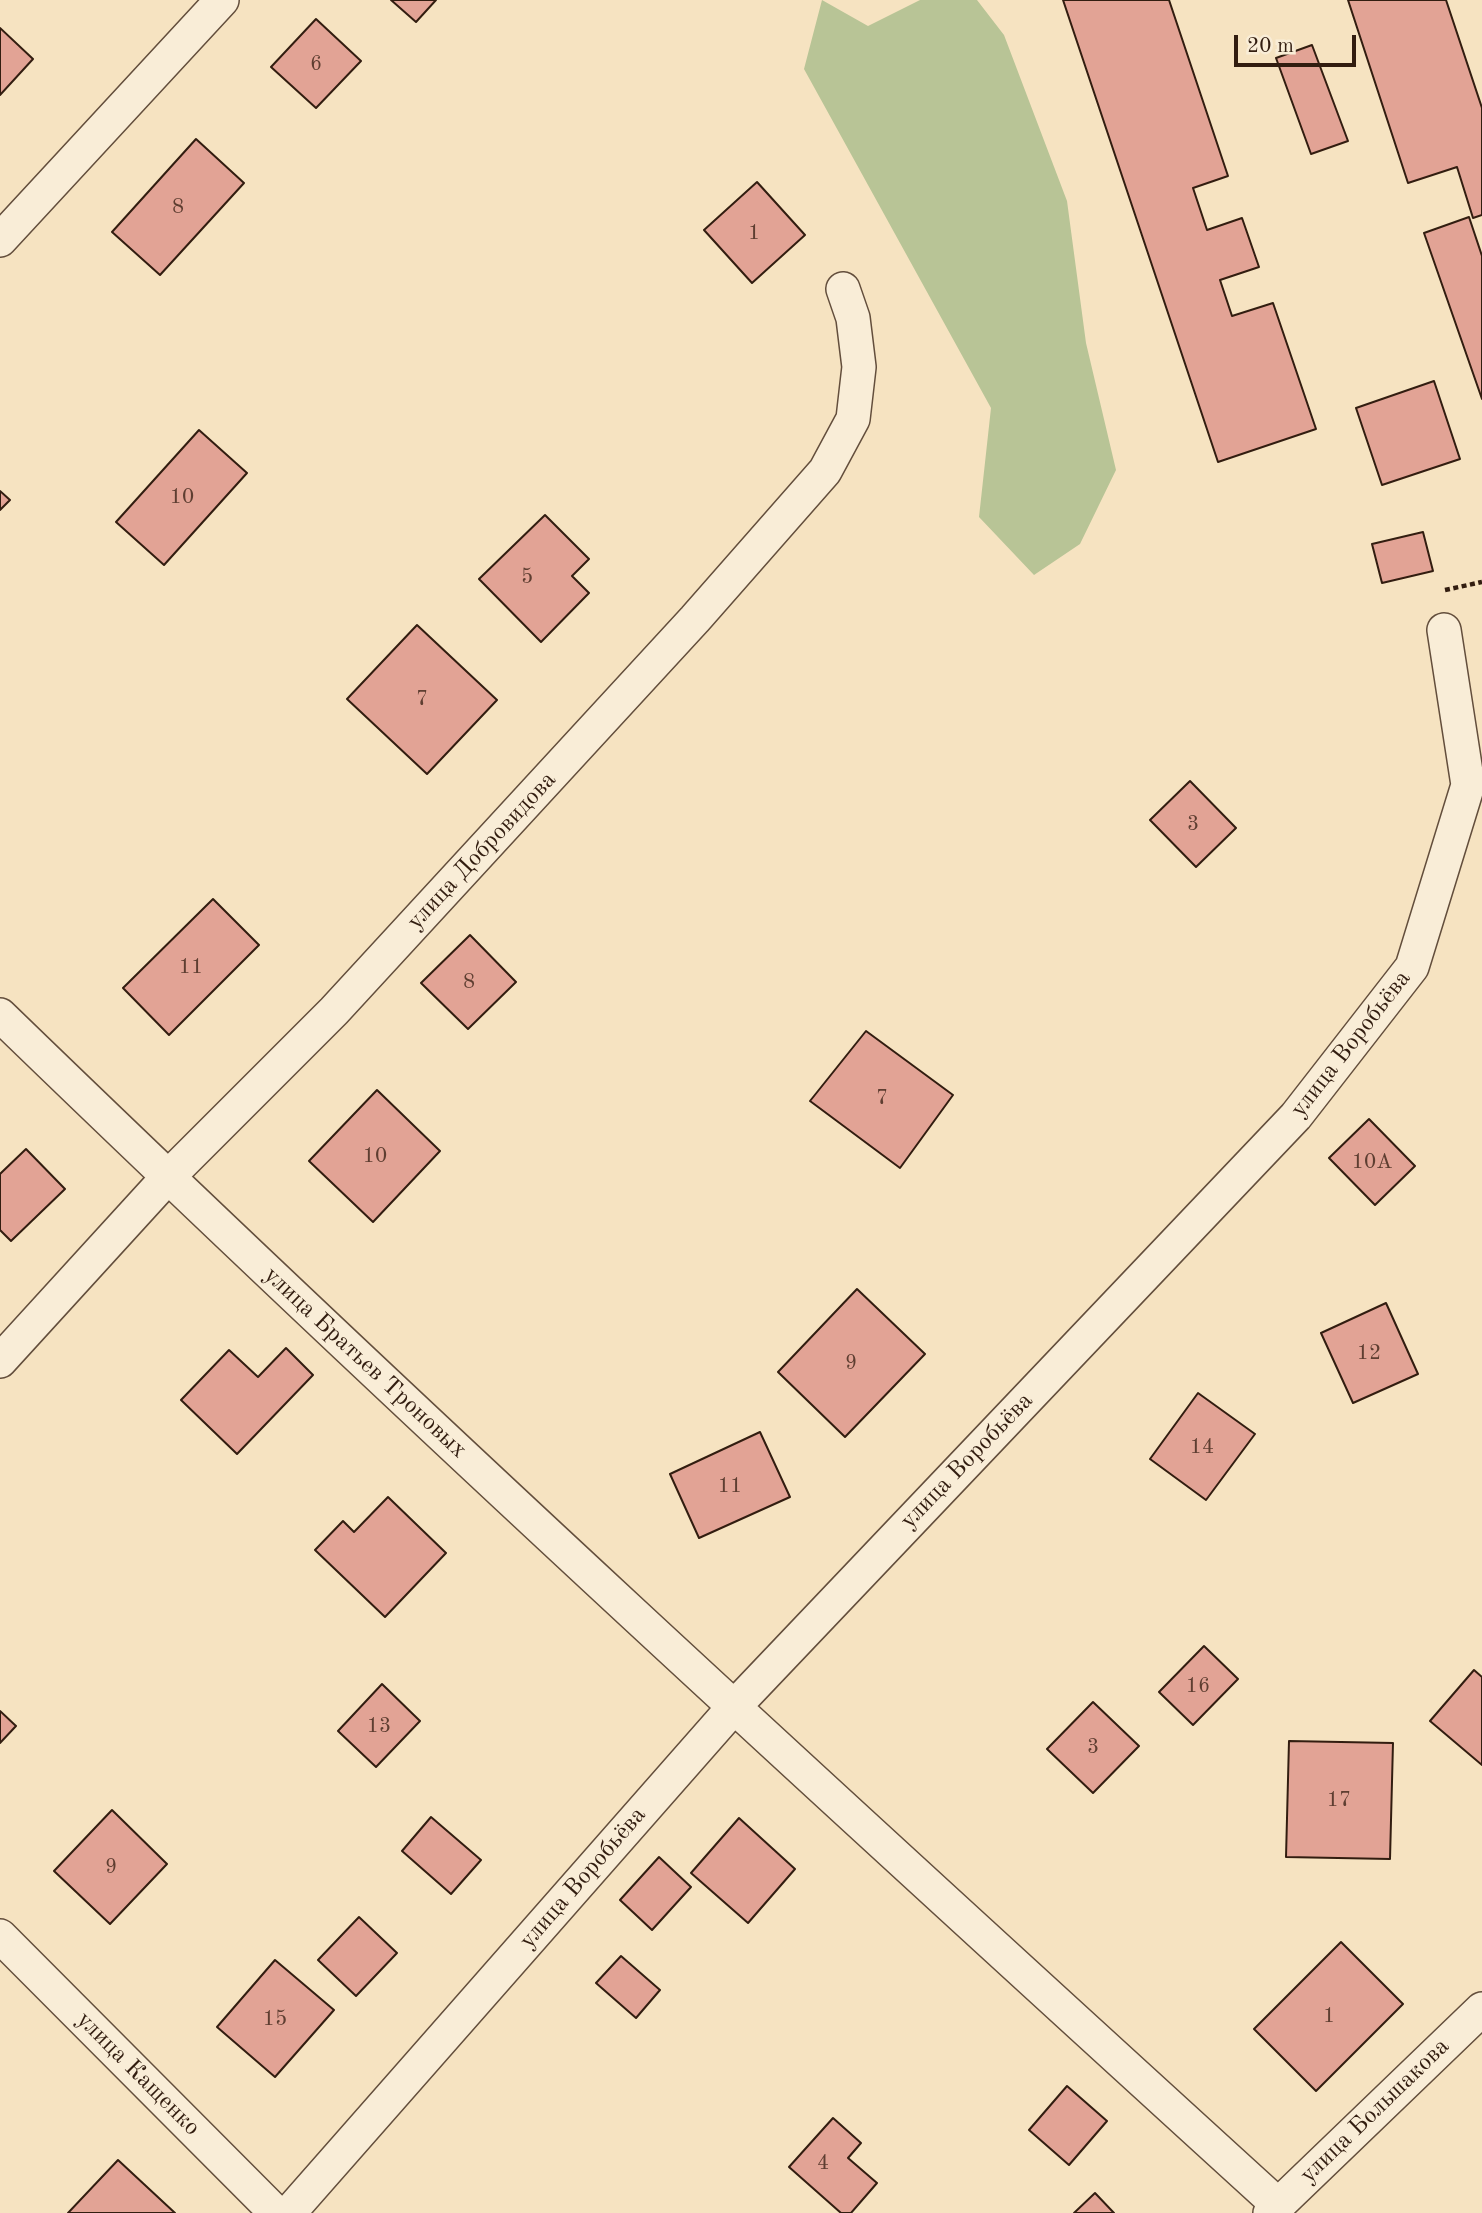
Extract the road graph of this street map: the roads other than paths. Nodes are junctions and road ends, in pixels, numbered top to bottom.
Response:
1 (222, 0) edge
2 (0, 240) edge
3 (843, 289) dead end
4 (1444, 630) dead end
5 (0, 1015) edge
6 (167, 1178) junction
7 (0, 1361) edge
8 (733, 1708) junction
9 (0, 1936) edge
10 (1482, 2009) edge
11 (1273, 2209) edge
12 (276, 2213) edge
13 (289, 2213) edge

1 - 2 street
3 - 6 street, улица Добровидова
4 - 8 street, улица Воробьёва
5 - 6 street, улица Братьев Троновых
6 - 7 street, улица Добровидова
6 - 8 street, улица Братьев Троновых
8 - 11 street, улица Братьев Троновых
8 - 13 street, улица Воробьёва
9 - 12 street, улица Кащенко
10 - 11 street, улица Большакова

